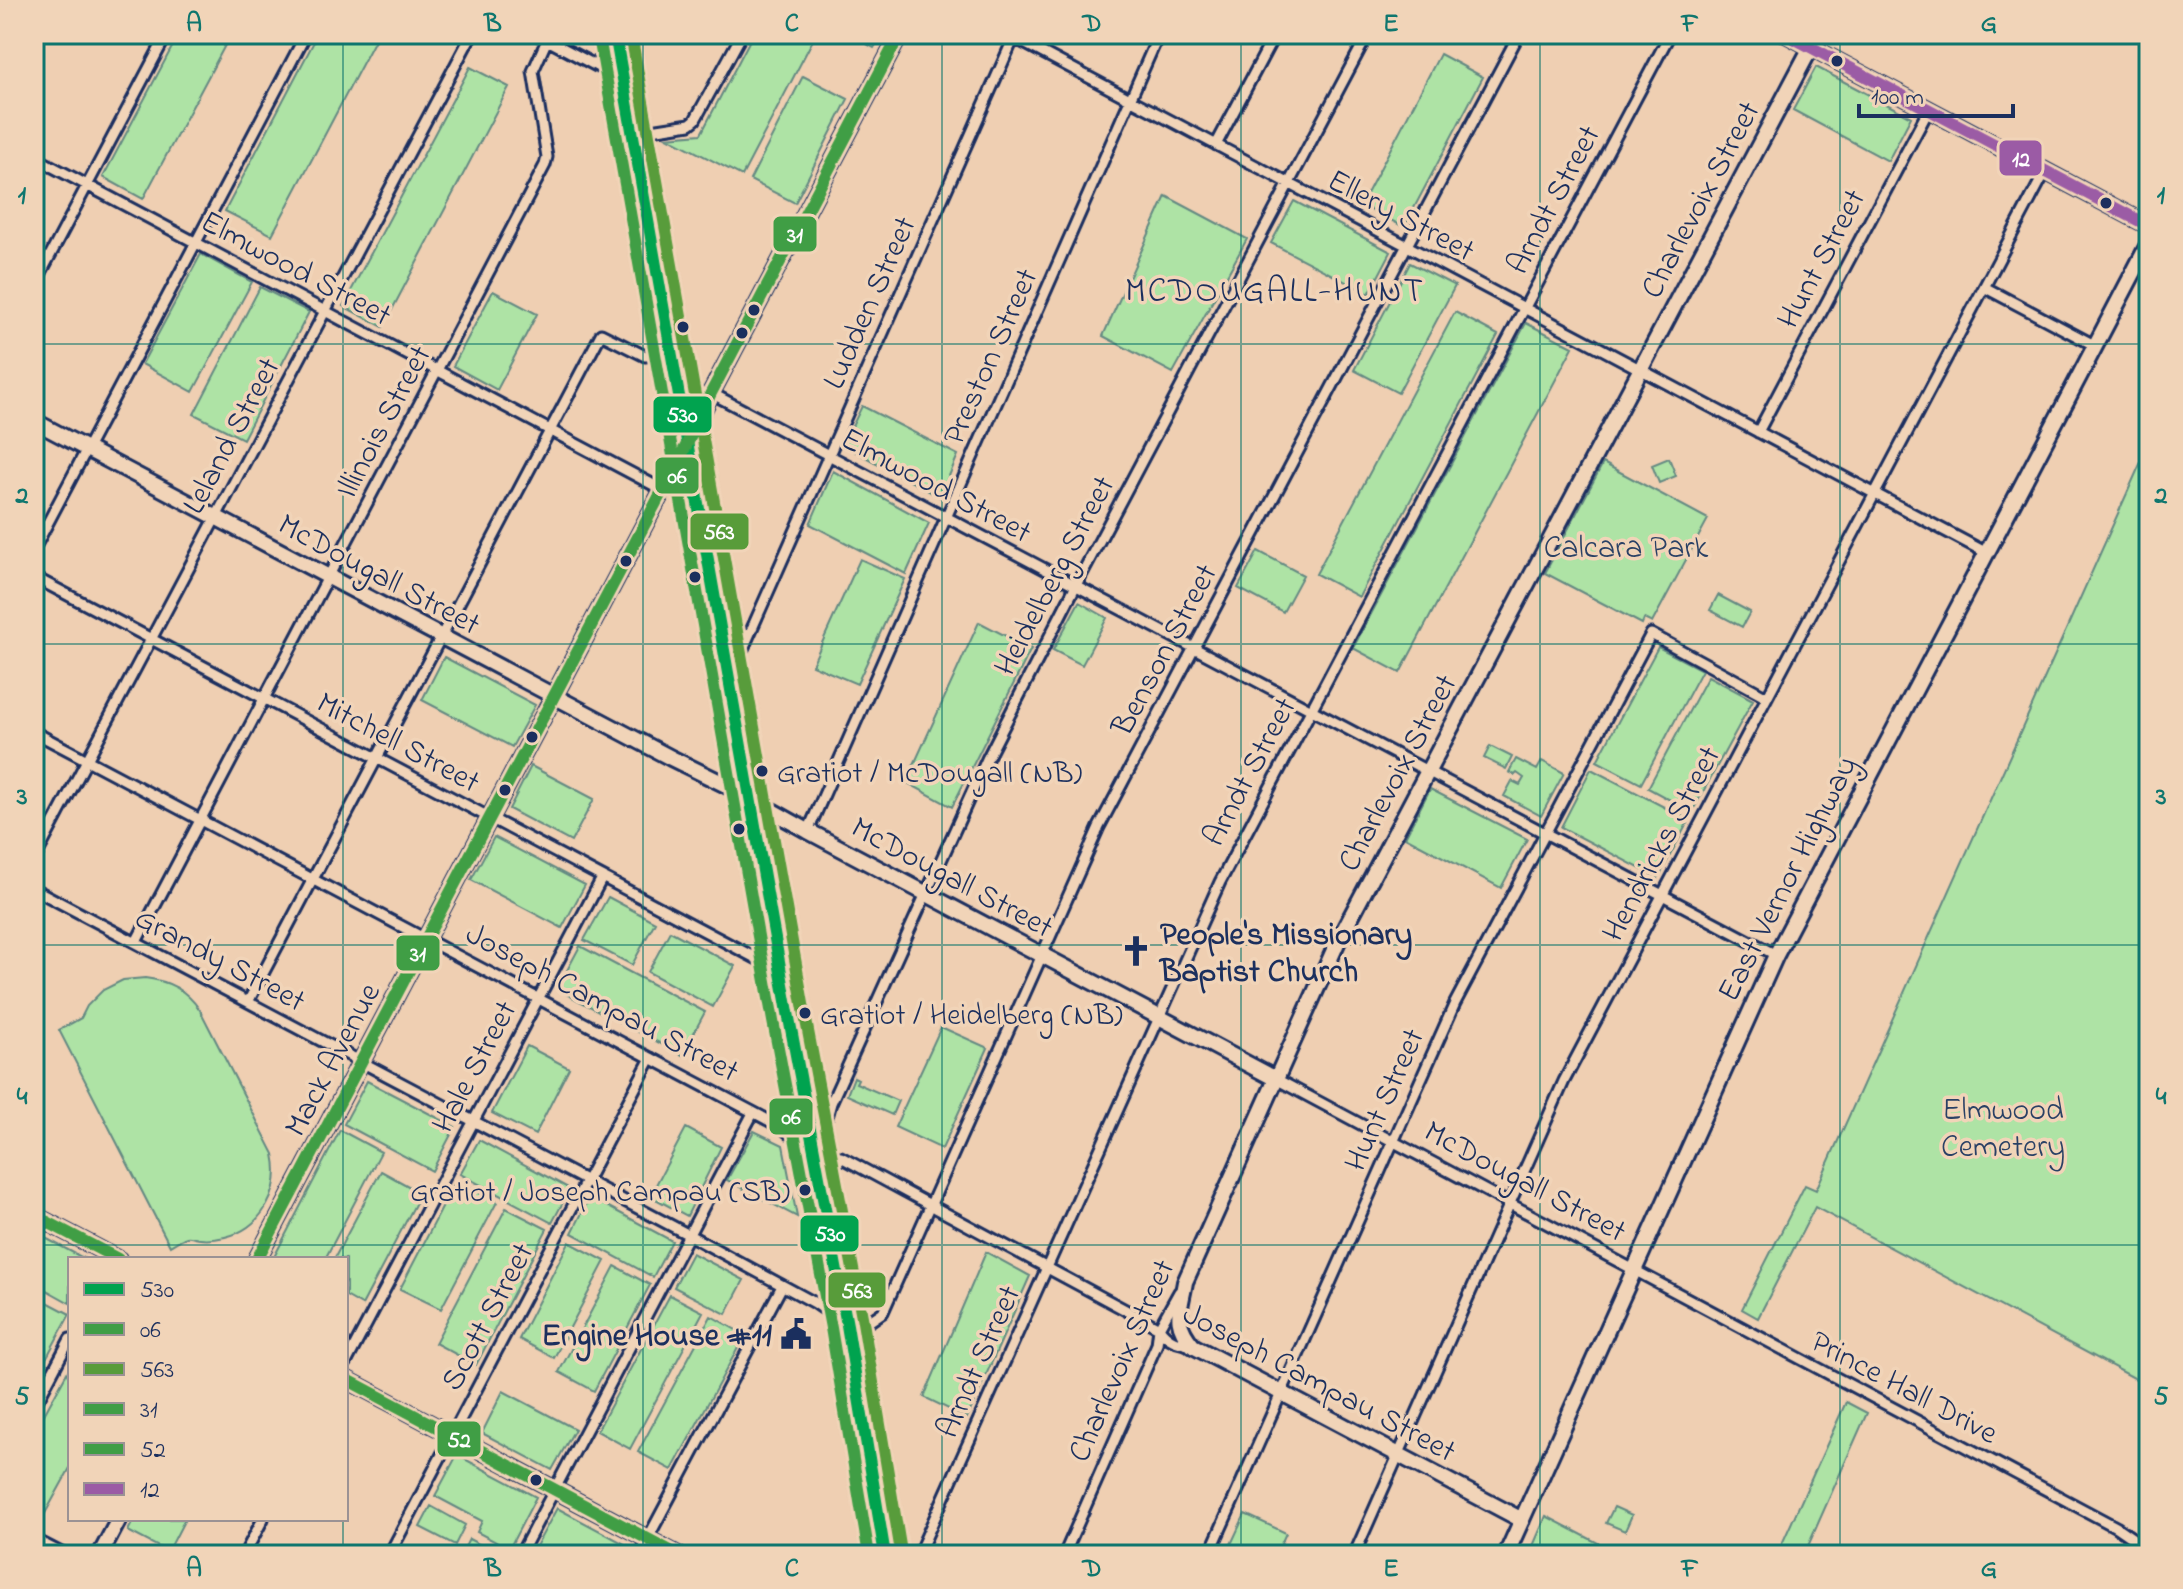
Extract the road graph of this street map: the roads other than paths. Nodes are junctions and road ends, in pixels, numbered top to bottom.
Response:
1 (167, 34) edge
2 (306, 34) edge
3 (472, 34) edge
4 (536, 34) edge
5 (615, 34) edge
6 (742, 34) edge
7 (900, 34) edge
8 (1159, 34) edge
9 (1275, 34) edge
10 (1368, 34) edge
11 (1519, 34) edge
12 (1670, 34) edge
13 (1786, 34) edge
14 (1012, 35) edge
15 (547, 40) junction
16 (1815, 41) edge
17 (623, 80) junction
18 (1130, 99) junction
19 (1929, 109) junction
20 (632, 133) junction
21 (1216, 145) junction
22 (34, 157) edge
23 (2045, 172) junction
24 (1289, 184) junction
25 (87, 185) junction
26 (2149, 226) edge
27 (195, 243) junction
28 (2149, 243) edge
29 (1407, 246) junction
30 (34, 286) edge
31 (1984, 287) junction
32 (1524, 307) junction
33 (325, 311) junction
34 (2094, 345) junction
35 (671, 354) junction
36 (1640, 369) junction
37 (438, 370) junction
38 (711, 393) junction
39 (34, 421) edge
40 (551, 429) junction
41 (1758, 432) junction
42 (687, 444) junction
43 (87, 449) junction
44 (828, 456) junction
45 (663, 490) junction
46 (1875, 494) junction
47 (216, 517) junction
48 (945, 518) junction
49 (34, 549) edge
50 (1985, 552) junction
51 (34, 577) edge
52 (328, 577) junction
53 (1075, 587) junction
54 (441, 636) junction
55 (151, 639) junction
56 (1193, 649) junction
57 (729, 679) junction
58 (554, 696) junction
59 (1767, 697) junction
60 (264, 699) junction
61 (1310, 711) junction
62 (34, 732) edge
63 (377, 758) junction
64 (87, 760) junction
65 (1426, 773) junction
66 (751, 799) junction
67 (490, 818) junction
68 (201, 819) junction
69 (808, 831) junction
70 (1544, 834) junction
71 (34, 860) edge
72 (602, 878) junction
73 (313, 879) junction
74 (34, 889) edge
75 (925, 893) junction
76 (1661, 897) junction
77 (426, 939) junction
78 (136, 942) junction
79 (1042, 954) junction
80 (1776, 955) junction
81 (782, 972) junction
82 (539, 998) junction
83 (248, 1002) junction
84 (1159, 1017) junction
85 (651, 1058) junction
86 (361, 1062) junction
87 (1276, 1079) junction
88 (753, 1113) junction
89 (474, 1121) junction
90 (1393, 1140) junction
91 (816, 1156) junction
92 (587, 1181) junction
93 (1510, 1203) junction
94 (930, 1206) junction
95 (34, 1215) edge
96 (689, 1235) junction
97 (113, 1257) edge
98 (258, 1257) edge
99 (1047, 1269) junction
100 (1633, 1269) junction
101 (1185, 1282) junction
102 (782, 1286) junction
103 (847, 1325) junction
104 (1159, 1328) junction
105 (68, 1343) edge
106 (1193, 1346) junction
107 (348, 1359) edge
108 (348, 1380) edge
109 (1282, 1393) junction
110 (34, 1407) edge
111 (452, 1435) junction
112 (1399, 1455) junction
113 (554, 1490) junction
114 (1522, 1520) junction
115 (118, 1521) edge
116 (262, 1521) edge
117 (34, 1539) edge
118 (648, 1539) junction
119 (65, 1555) edge
120 (100, 1555) edge
121 (244, 1555) edge
122 (389, 1555) edge
123 (520, 1555) edge
124 (639, 1555) edge
125 (678, 1555) edge
126 (885, 1555) edge
127 (918, 1555) edge
128 (1064, 1555) edge
129 (1209, 1555) edge
130 (1354, 1555) edge
131 (1506, 1555) edge
132 (2149, 1555) edge

1 - 25 street
2 - 27 street
3 - 33 street, Leland Street
4 - 15 street
5 - 17 main road
6 - 20 street
7 - 38 street, Mack Avenue
8 - 18 street, Preston Street
9 - 21 street
10 - 24 street, Heidelberg Street
11 - 29 street, Benson Street
12 - 32 street, Arndt Street
13 - 16 street
14 - 18 street, Ellery Street
14 - 44 street, Ludden Street
15 - 17 street
15 - 37 street, Illinois Street
16 - 19 street
16 - 36 street, Charlevoix Street
17 - 20 main road
18 - 21 street, Ellery Street
18 - 48 street, Preston Street
19 - 23 street
19 - 41 street, Hunt Street
20 - 35 main road
21 - 24 street, Ellery Street
22 - 25 street, Elmwood Street
23 - 26 street
23 - 31 street, Hendricks Street
24 - 29 street, Ellery Street
24 - 53 street, Heidelberg Street
25 - 27 street, Elmwood Street
25 - 30 street
27 - 33 street, Elmwood Street
27 - 43 street
28 - 34 street, East Vernor Highway
29 - 32 street, Ellery Street
29 - 56 street, Benson Street
31 - 34 street
31 - 46 street, Hendricks Street
32 - 36 street, Ellery Street
32 - 61 street, Arndt Street
33 - 37 street, Elmwood Street
33 - 47 street, Leland Street
34 - 50 street, East Vernor Highway
35 - 40 street
35 - 42 main road
36 - 41 street, Ellery Street
36 - 65 street, Charlevoix Street
37 - 40 street, Elmwood Street
37 - 52 street, Illinois Street
38 - 42 street, Mack Avenue
38 - 44 street, Elmwood Street
39 - 43 street, McDougall Street
40 - 45 street, Elmwood Street
40 - 54 street
41 - 46 street, Ellery Street
42 - 45 street, Mack Avenue
42 - 57 main road
43 - 47 street, McDougall Street
43 - 49 street
44 - 48 street, Elmwood Street
44 - 57 street, Ludden Street
45 - 58 street, Mack Avenue
46 - 50 street, Ellery Street
46 - 59 street, Hendricks Street
47 - 52 street, McDougall Street
47 - 55 street, Leland Street
48 - 53 street, Elmwood Street
48 - 69 street, Preston Street
50 - 80 street, East Vernor Highway
51 - 55 street, Mitchell Street
52 - 54 street, McDougall Street
52 - 60 street, Illinois Street
53 - 56 street, Elmwood Street
53 - 75 street, Heidelberg Street
54 - 58 street, McDougall Street
54 - 63 street
55 - 60 street, Mitchell Street
55 - 64 street, Leland Street
56 - 61 street, Elmwood Street
56 - 79 street, Benson Street
57 - 66 main road
58 - 66 street, McDougall Street
58 - 67 street, Mack Avenue
59 - 70 street, Hunt Street
59 - 76 street, Hendricks Street
60 - 63 street, Mitchell Street
60 - 68 street, Illinois Street
61 - 65 street, Elmwood Street
61 - 84 street, Arndt Street
62 - 64 street, Joseph Campau Street
63 - 67 street, Mitchell Street
63 - 73 street
64 - 68 street, Joseph Campau Street
64 - 71 street, Leland Street
65 - 70 street, Elmwood Street
65 - 87 street, Charlevoix Street
66 - 69 street, McDougall Street
66 - 81 main road
67 - 72 street, Mitchell Street
67 - 77 street, Mack Avenue
68 - 73 street, Joseph Campau Street
68 - 78 street, Illinois Street
69 - 75 street, McDougall Street
70 - 76 street, Elmwood Street
70 - 90 street, Hunt Street
72 - 81 street, Mitchell Street
72 - 82 street, Hale Street
73 - 77 street, Joseph Campau Street
73 - 83 street
74 - 78 street, Grandy Street
75 - 79 street, McDougall Street
75 - 91 street, Heidelberg Street
76 - 80 street, Elmwood Street
76 - 93 street, Hendricks Street
77 - 82 street, Joseph Campau Street
77 - 86 street, Mack Avenue
78 - 83 street, Grandy Street
79 - 84 street, McDougall Street
79 - 94 street, Benson Street
80 - 100 street, East Vernor Highway
81 - 91 main road
82 - 85 street, Joseph Campau Street
82 - 89 street, Hale Street
83 - 86 street, Grandy Street
84 - 87 street, McDougall Street
84 - 99 street, Arndt Street
85 - 88 street, Joseph Campau Street
85 - 92 street, Scott Street
86 - 89 street, Grandy Street
86 - 98 street, Mack Avenue
87 - 90 street, McDougall Street
87 - 101 street, Charlevoix Street
88 - 91 street, Joseph Campau Street
88 - 96 street
89 - 92 street, Grandy Street
89 - 107 street, Hale Street
90 - 93 street, McDougall Street
90 - 109 street, Hunt Street
91 - 94 street, Joseph Campau Street
91 - 103 main road
92 - 96 street, Grandy Street
92 - 111 street, Scott Street
93 - 100 street, McDougall Street
93 - 112 street, Hendricks Street
94 - 99 street, Joseph Campau Street
94 - 103 street, Benson Street
95 - 97 street
96 - 102 street, Grandy Street
96 - 113 street
99 - 104 street, Joseph Campau Street
99 - 127 street, Arndt Street
100 - 114 street, East Vernor Highway
100 - 132 street, Prince Hall Drive
101 - 104 street, Charlevoix Street
101 - 106 street
102 - 103 street, Grandy Street
102 - 118 street
103 - 126 main road
104 - 106 street, Joseph Campau Street
104 - 128 street, Charlevoix Street
105 - 110 street
106 - 109 street, Joseph Campau Street
108 - 111 street
109 - 112 street, Joseph Campau Street
109 - 129 street, Hunt Street
111 - 113 street
111 - 122 street, Scott Street
112 - 114 street, Joseph Campau Street
112 - 130 street, Hendricks Street
113 - 118 street
113 - 123 street
114 - 131 street, East Vernor Highway
115 - 120 street
116 - 121 street
117 - 119 street
118 - 124 street
118 - 125 street

